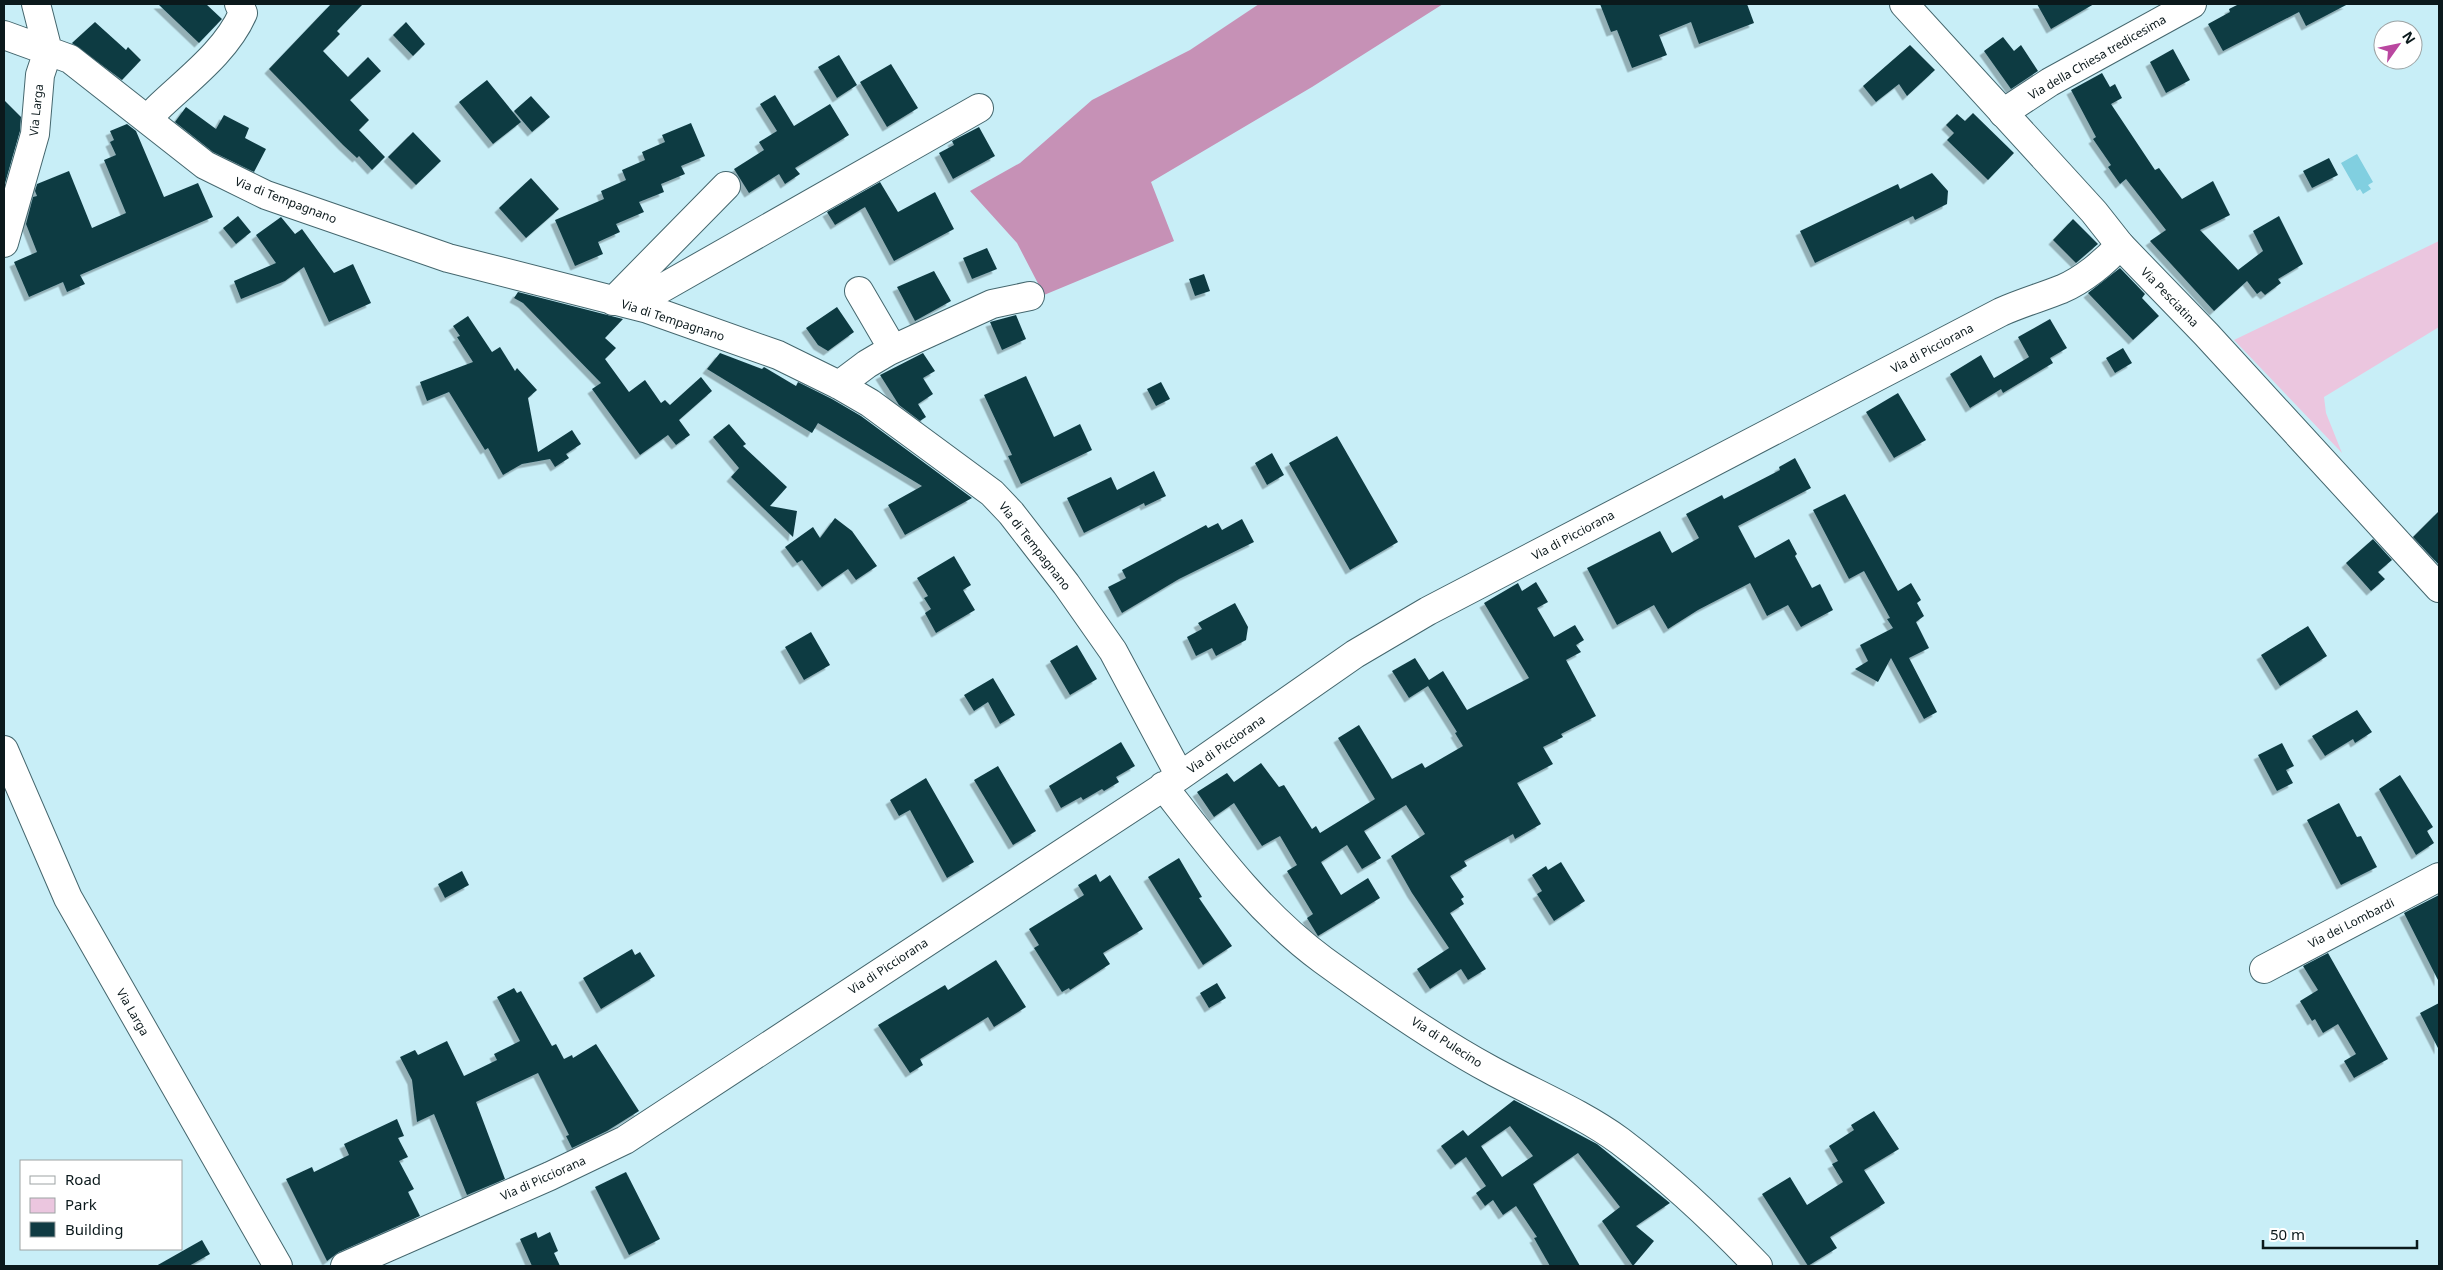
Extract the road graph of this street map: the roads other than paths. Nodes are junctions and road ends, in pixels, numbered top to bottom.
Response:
1 (36, 4) edge
2 (239, 4) edge
3 (1904, 4) edge
4 (2192, 4) edge
5 (4, 35) edge
6 (48, 51) junction
7 (979, 108) dead end
8 (2003, 113) junction
9 (149, 119) junction
10 (726, 186) dead end
11 (4, 243) edge
12 (2120, 245) junction
13 (859, 291) dead end
14 (1030, 296) dead end
15 (625, 303) junction
16 (890, 351) junction
17 (839, 385) junction
18 (2439, 588) edge
19 (4, 750) edge
20 (1172, 781) junction
21 (2439, 877) edge
22 (2264, 969) dead end
23 (278, 1266) edge
24 (345, 1266) edge
25 (1758, 1266) edge

1 - 6 street
2 - 9 street
3 - 8 street, Via Pesciatina
4 - 8 street, Via della Chiesa tredicesima
5 - 6 street
6 - 9 street, Via di Tempagnano
6 - 11 street, Via Larga
7 - 15 street
8 - 12 street, Via Pesciatina
9 - 15 street, Via di Tempagnano
10 - 15 street
12 - 18 street, Via Pesciatina
12 - 20 street, Via di Picciorana
13 - 16 street
14 - 16 street
15 - 17 street, Via di Tempagnano
16 - 17 street
17 - 20 street, Via di Tempagnano
19 - 23 street, Via Larga
20 - 24 street, Via di Picciorana
20 - 25 street, Via di Pulecino
21 - 22 street, Via dei Lombardi

